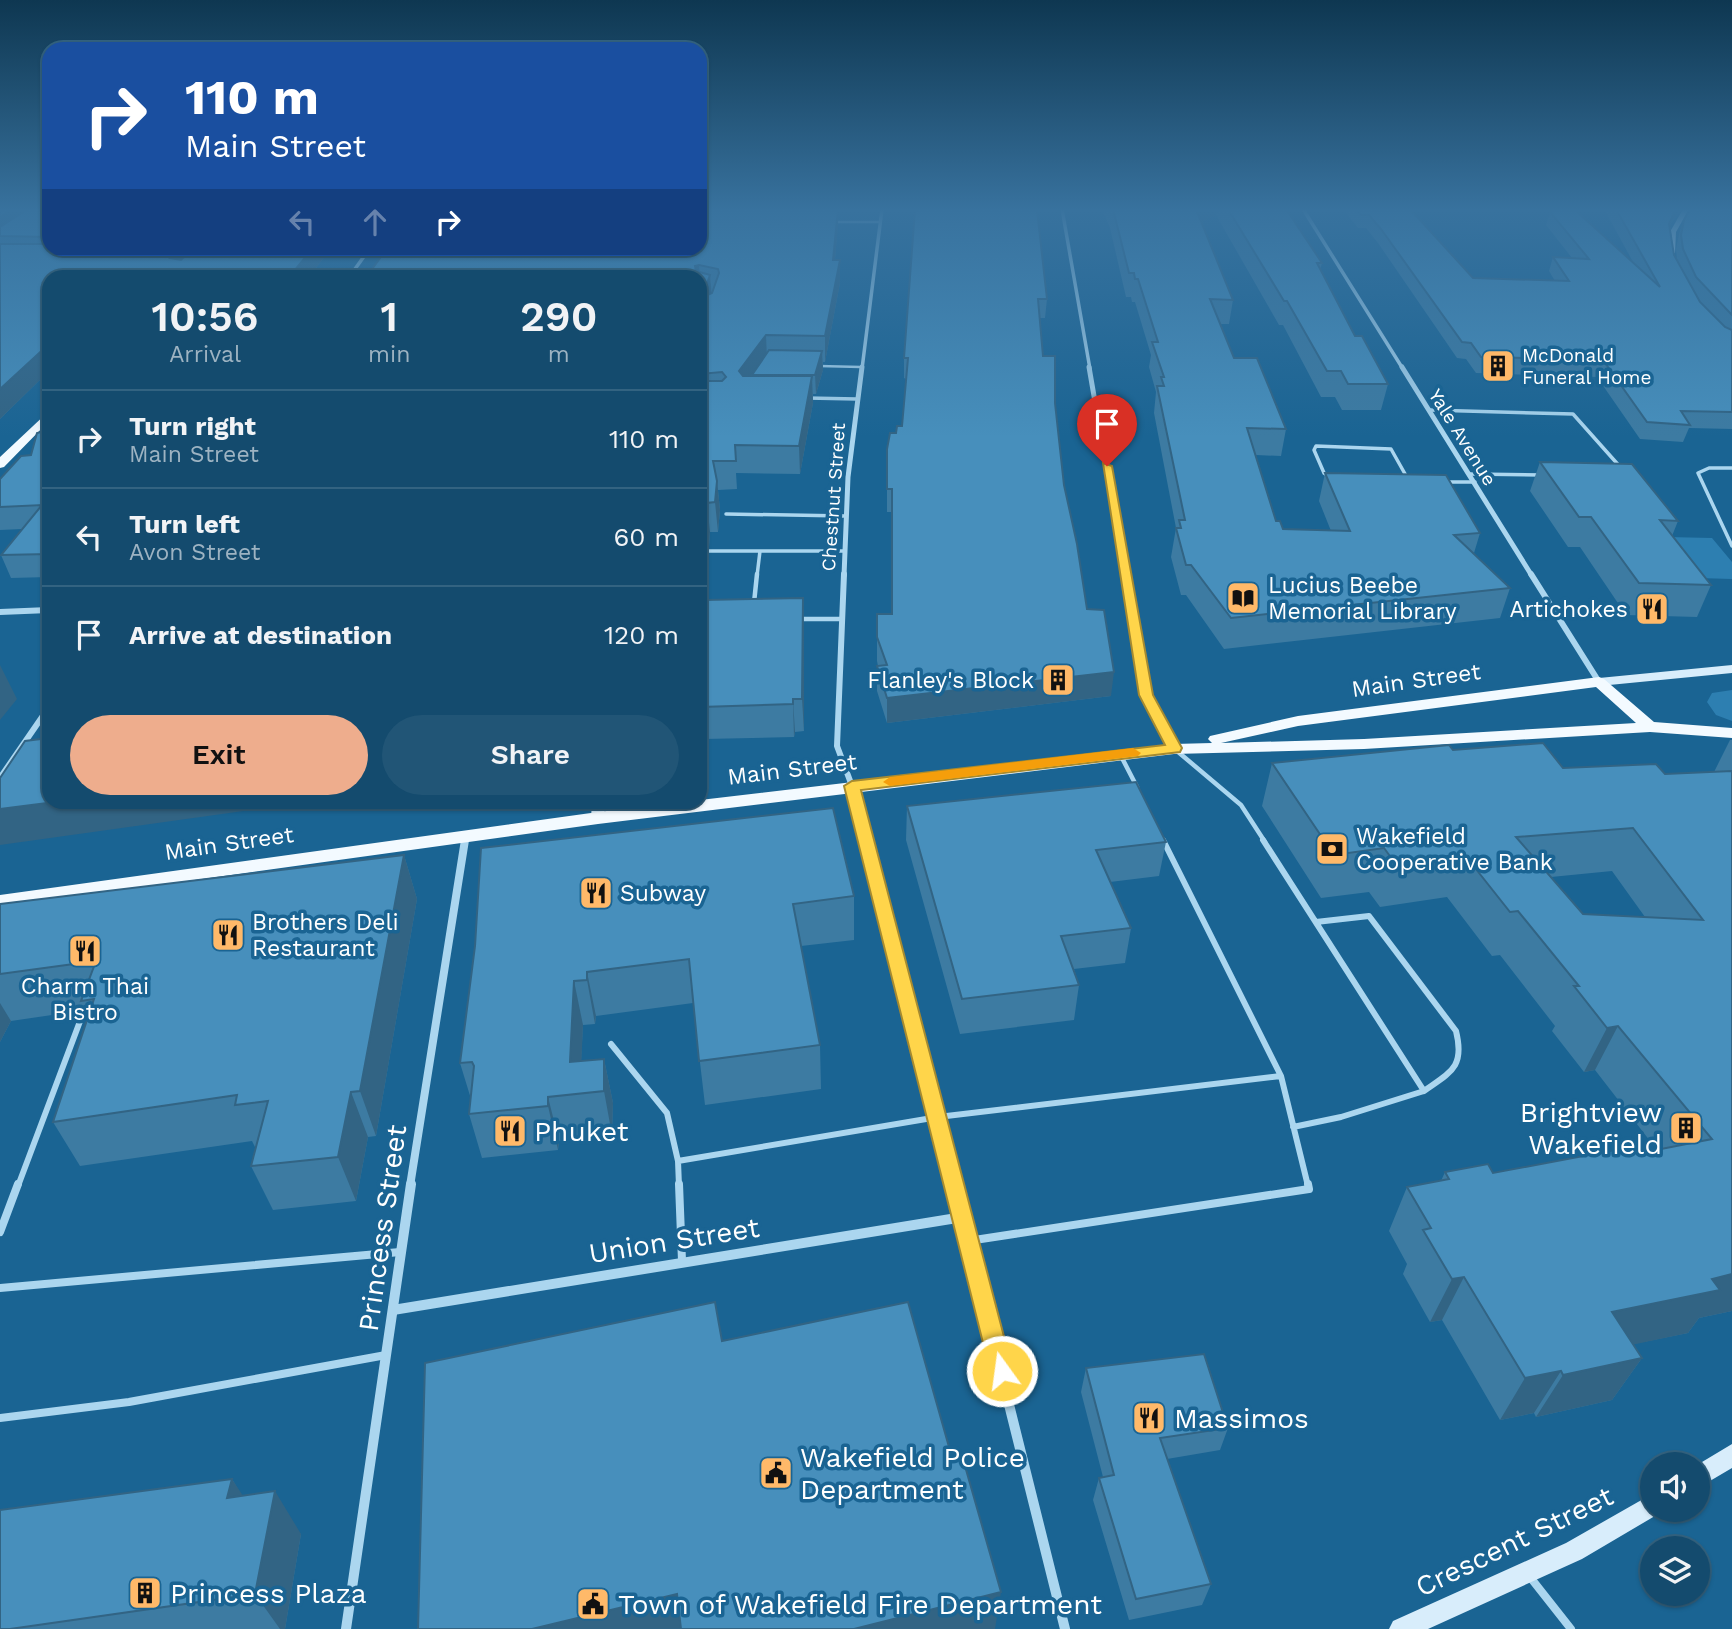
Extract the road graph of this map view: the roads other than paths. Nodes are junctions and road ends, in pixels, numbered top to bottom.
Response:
1 (872, 285) edge
2 (1075, 285) edge
3 (1351, 285) edge
4 (808, 365) edge
5 (861, 367) junction
6 (801, 398) edge
7 (857, 398) junction
8 (1430, 410) junction
9 (42, 421) edge
10 (0, 464) edge
11 (1732, 468) edge
12 (1470, 474) junction
13 (1543, 475) edge
14 (1623, 476) edge
15 (1339, 479) edge
16 (1398, 480) edge
17 (1436, 481) edge
18 (1475, 482) junction
19 (726, 514) dead end
20 (845, 516) junction
21 (1732, 546) edge
22 (707, 551) edge
23 (760, 551) junction
24 (844, 551) junction
25 (753, 605) edge
26 (42, 610) edge
27 (0, 611) edge
28 (790, 619) edge
29 (841, 619) junction
30 (1732, 669) edge
31 (1599, 682) junction
32 (42, 720) edge
33 (1650, 727) junction
34 (1732, 733) edge
35 (1174, 748) junction
36 (1120, 754) junction
37 (0, 778) edge
38 (852, 786) junction
39 (1138, 790) edge
40 (707, 800) edge
41 (599, 810) edge
42 (1157, 827) edge
43 (466, 835) junction
44 (0, 901) edge
45 (1316, 922) junction
46 (82, 1016) edge
47 (611, 1044) dead end
48 (1281, 1076) junction
49 (1424, 1091) junction
50 (938, 1117) junction
51 (1293, 1127) junction
52 (678, 1161) junction
53 (963, 1217) junction
54 (0, 1232) edge
55 (968, 1241) junction
56 (400, 1252) junction
57 (682, 1261) junction
58 (0, 1288) edge
59 (393, 1310) junction
60 (386, 1355) junction
61 (0, 1418) edge
62 (1732, 1455) edge
63 (1710, 1469) edge
64 (1640, 1512) edge
65 (1527, 1573) junction
66 (346, 1629) edge
67 (1065, 1629) edge
68 (1401, 1629) edge
69 (1571, 1629) edge

1 - 5 street, Chestnut Street
2 - 35 street
3 - 8 street, Yale Avenue
4 - 5 lane
5 - 7 street, Chestnut Street
6 - 7 lane
7 - 20 street, Chestnut Street
8 - 12 street, Yale Avenue
8 - 14 lane
9 - 10 main road
11 - 21 lane
12 - 13 lane
12 - 18 street, Yale Avenue
15 - 16 lane
17 - 18 lane
18 - 31 street, Yale Avenue
19 - 20 lane
20 - 24 street, Chestnut Street
22 - 23 lane
23 - 24 lane
23 - 25 lane
24 - 29 street, Chestnut Street
26 - 27 street
28 - 29 lane
29 - 38 street, Chestnut Street
30 - 31 street
31 - 33 main road
31 - 35 main road, Main Street
32 - 37 street
33 - 34 main road, Main Street
33 - 35 main road, Main Street
35 - 36 main road, Main Street
35 - 45 lane
36 - 38 main road, Main Street
36 - 39 lane
38 - 40 main road, Main Street
38 - 50 street, Chestnut Street
41 - 43 main road, Main Street
42 - 48 lane
43 - 44 main road, Main Street
43 - 56 street, Princess Street
45 - 49 lane
45 - 49 lane
46 - 54 lane
47 - 52 lane
48 - 50 lane
48 - 51 lane
49 - 51 lane
50 - 52 lane
50 - 53 street, Chestnut Street
51 - 55 lane
52 - 57 lane
53 - 55 street, Chestnut Street
53 - 57 street, Union Street
55 - 67 street, Chestnut Street
56 - 58 lane
56 - 59 street, Princess Street
57 - 59 street, Union Street
59 - 60 street, Princess Street
60 - 61 lane
60 - 66 street, Princess Street
62 - 63 street
64 - 65 street, Crescent Street
65 - 68 street, Crescent Street
65 - 69 lane

